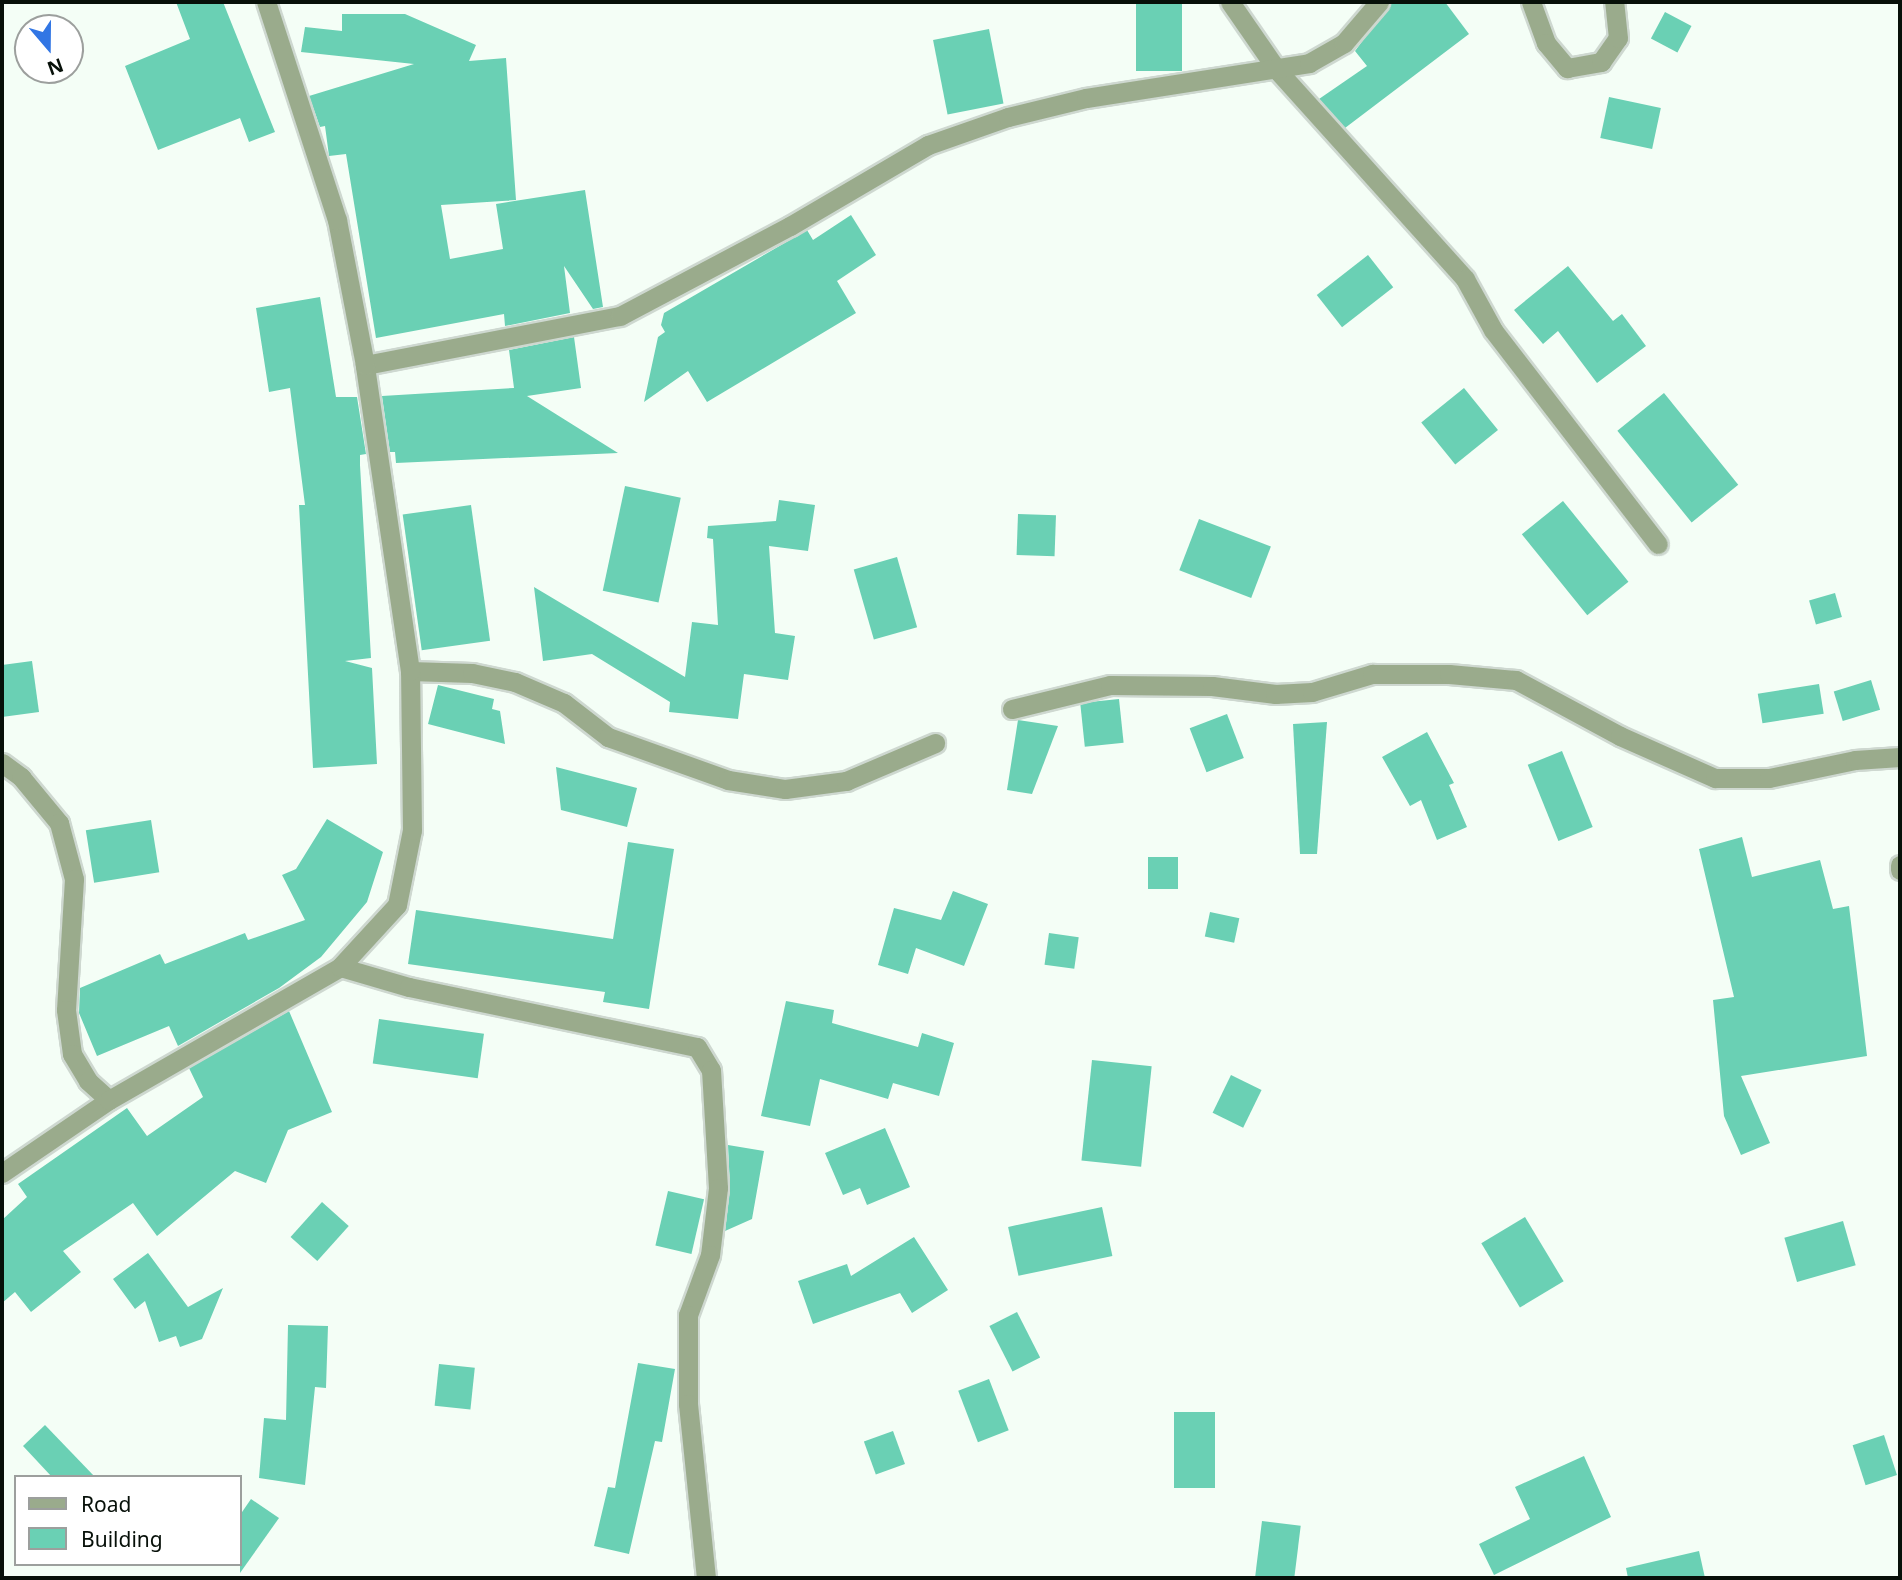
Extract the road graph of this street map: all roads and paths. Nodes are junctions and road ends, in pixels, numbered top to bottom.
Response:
1 (266, 2) edge
2 (1230, 2) edge
3 (1379, 2) edge
4 (1531, 2) edge
5 (1614, 2) edge
6 (1277, 70) junction
7 (365, 365) junction
8 (1658, 544) dead end
9 (410, 671) junction
10 (1012, 709) dead end
11 (935, 743) dead end
12 (1900, 757) edge
13 (2, 763) edge
14 (340, 967) junction
15 (109, 1100) junction
16 (2, 1173) edge
17 (706, 1578) edge

1 - 7 street
2 - 6 street
3 - 6 street
4 - 5 street
6 - 7 street
6 - 8 street
7 - 9 street
9 - 11 street
9 - 14 street
10 - 12 street
13 - 15 street
14 - 15 street
14 - 17 street
15 - 16 street

